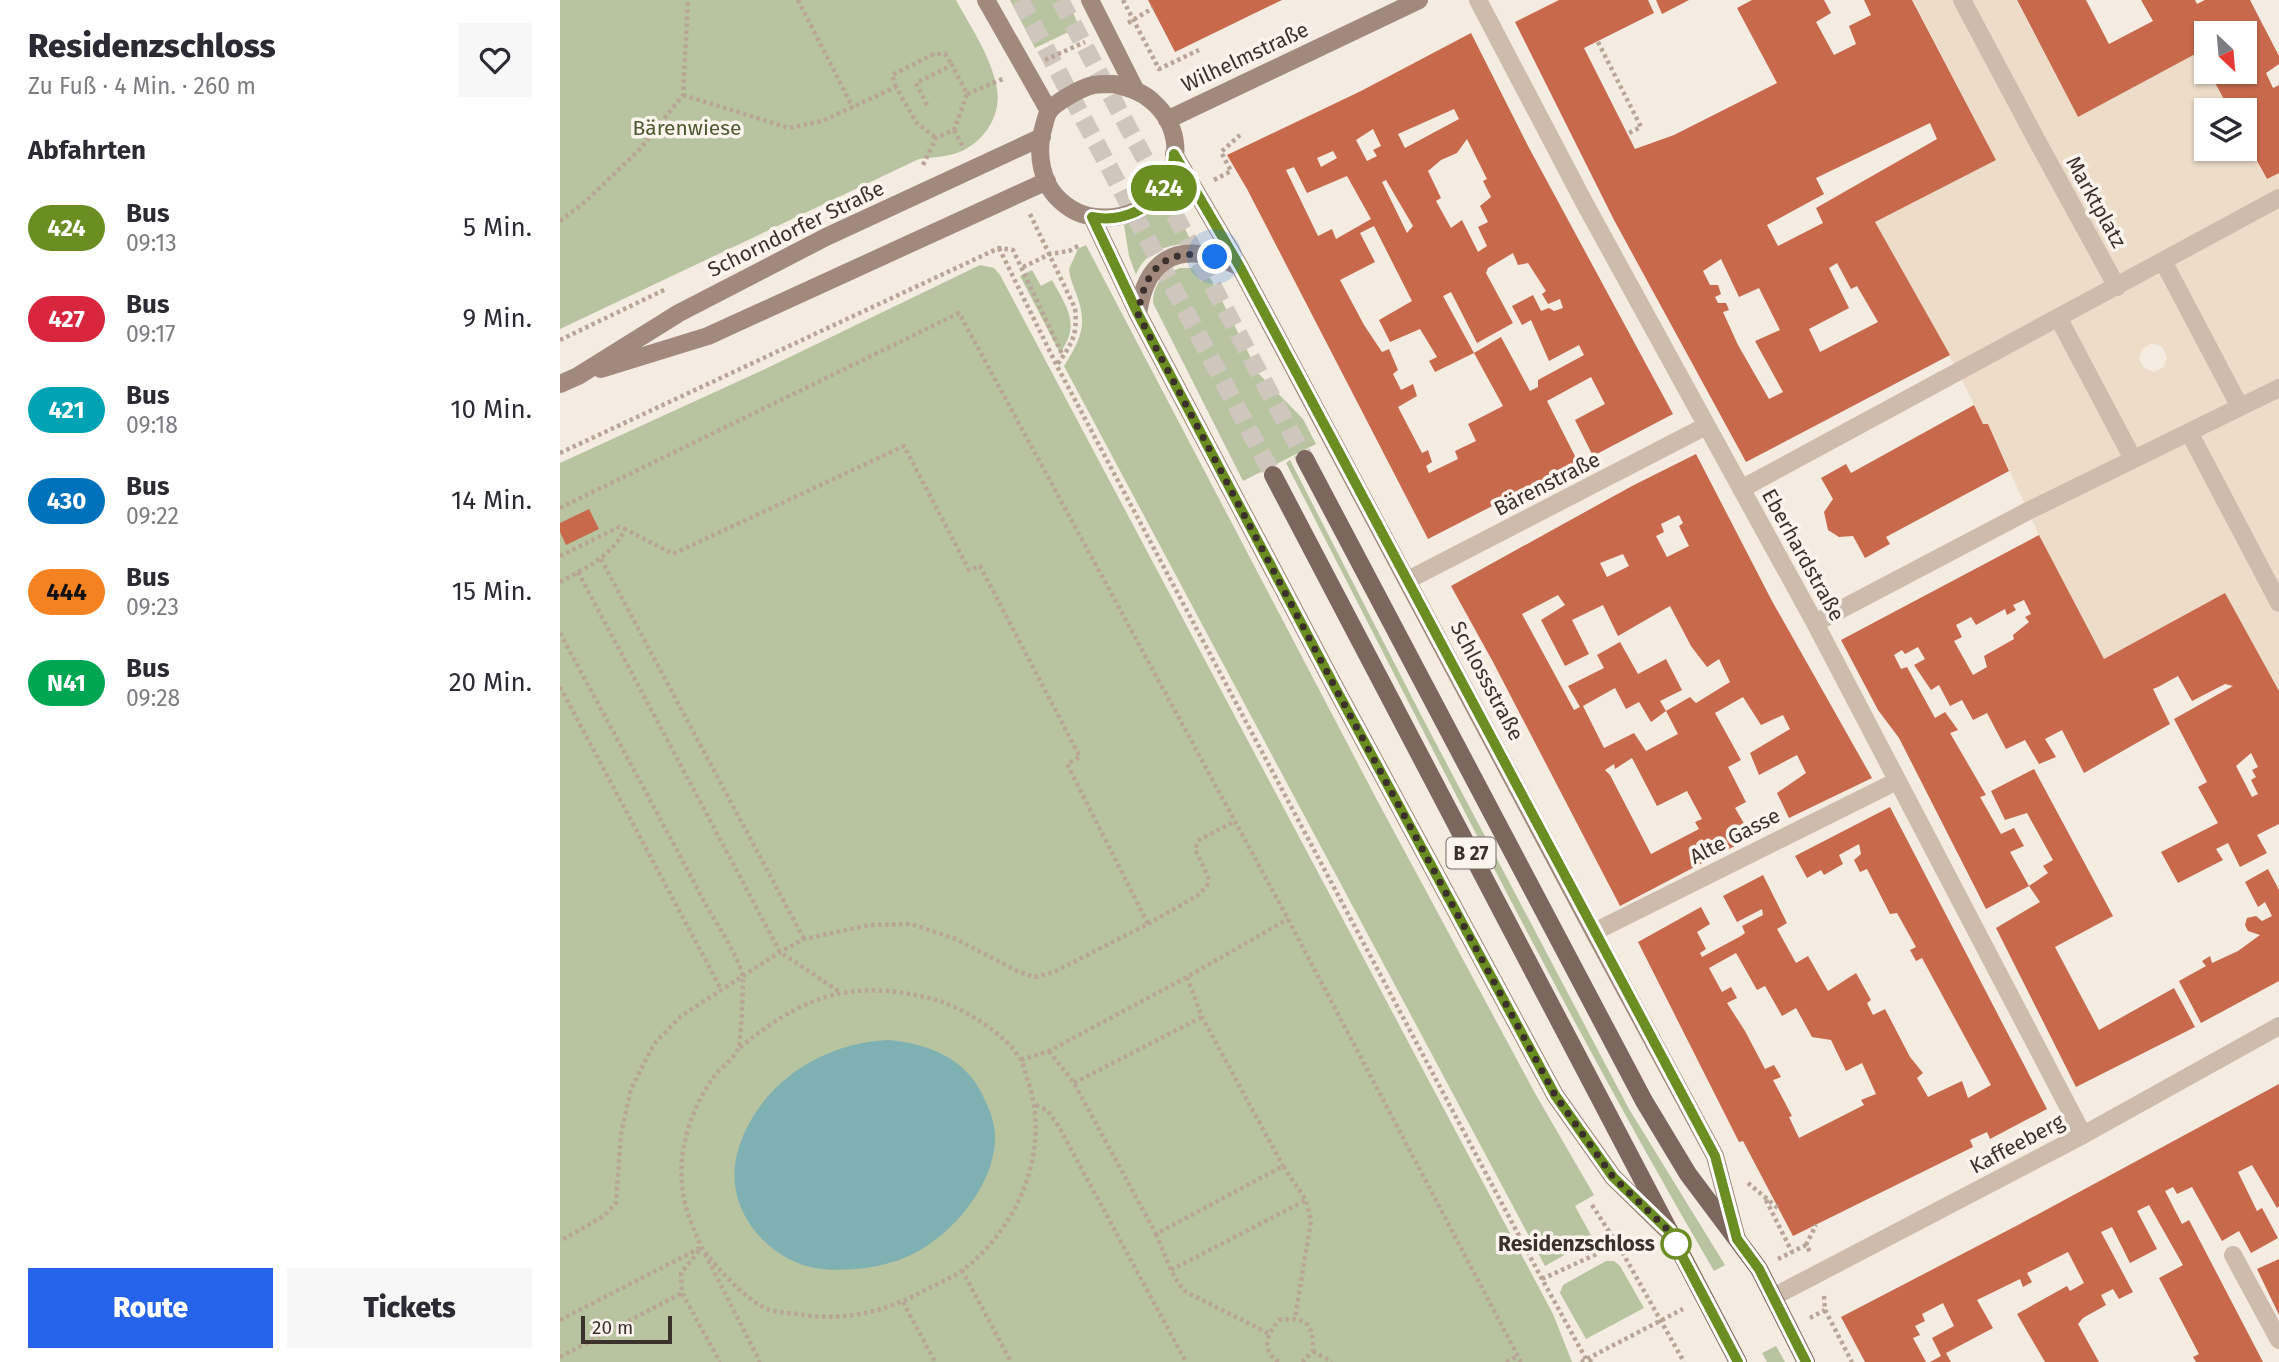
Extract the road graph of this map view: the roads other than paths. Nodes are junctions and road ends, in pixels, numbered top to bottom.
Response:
1 (986, 0) edge
2 (1090, 0) edge
3 (1419, 0) edge
4 (1478, 0) edge
5 (1962, 0) edge
6 (1135, 89) junction
7 (1049, 111) junction
8 (1167, 120) junction
9 (1042, 137) junction
10 (1174, 154) junction
11 (1047, 181) junction
12 (2278, 199) edge
13 (1092, 217) junction
14 (2163, 261) junction
15 (1240, 267) junction
16 (2117, 287) junction
17 (1138, 314) junction
18 (2059, 319) junction
19 (578, 376) junction
20 (560, 384) edge
21 (2279, 388) edge
22 (2239, 407) junction
23 (1706, 426) junction
24 (2189, 432) junction
25 (1305, 459) tunnel mouth
26 (2133, 459) junction
27 (1273, 475) tunnel mouth
28 (1741, 489) junction
29 (1408, 580) junction
30 (2279, 603) edge
31 (1815, 623) junction
32 (1897, 781) junction
33 (1594, 932) junction
34 (2279, 1026) edge
35 (2083, 1135) junction
36 (1669, 1231) junction
37 (1737, 1239) junction
38 (2233, 1255) dead end
39 (1773, 1297) junction
40 (2279, 1340) edge
41 (1738, 1362) edge
42 (1806, 1362) edge

1 - 7 main road
2 - 6 main road
3 - 8 main road, Wilhelmstraße
4 - 23 street, Eberhardstraße
5 - 16 street, Marktplatz
6 - 7 main road
6 - 8 main road
7 - 9 main road
8 - 10 main road
9 - 11 main road
9 - 19 main road, Schorndorfer Straße
10 - 13 main road
10 - 15 main road, Schlossstraße
11 - 13 main road
11 - 19 main road, Schorndorfer Straße
12 - 14 street
13 - 17 main road
14 - 16 street
14 - 22 street
15 - 17 main road
15 - 29 main road, Schlossstraße
16 - 18 street
17 - 36 main road
18 - 26 street
18 - 28 street
19 - 20 main road, Schorndorfer Straße
21 - 22 street
22 - 24 street
23 - 28 street, Eberhardstraße
23 - 29 street, Bärenstraße
24 - 26 street
24 - 30 street
25 - 37 main road, Schlossstraße / B 27
26 - 31 street
27 - 36 main road, B 27
28 - 31 street, Eberhardstraße
29 - 33 main road, Schlossstraße
31 - 32 street, Eberhardstraße
32 - 33 street, Alte Gasse
32 - 35 street, Eberhardstraße
33 - 37 main road, Schlossstraße
34 - 35 street, Kaffeeberg
35 - 39 street, Kaffeeberg
36 - 41 main road, B 27
37 - 39 main road, Schlossstraße / B 27
38 - 40 street
39 - 42 main road, Schlossstraße / B 27

